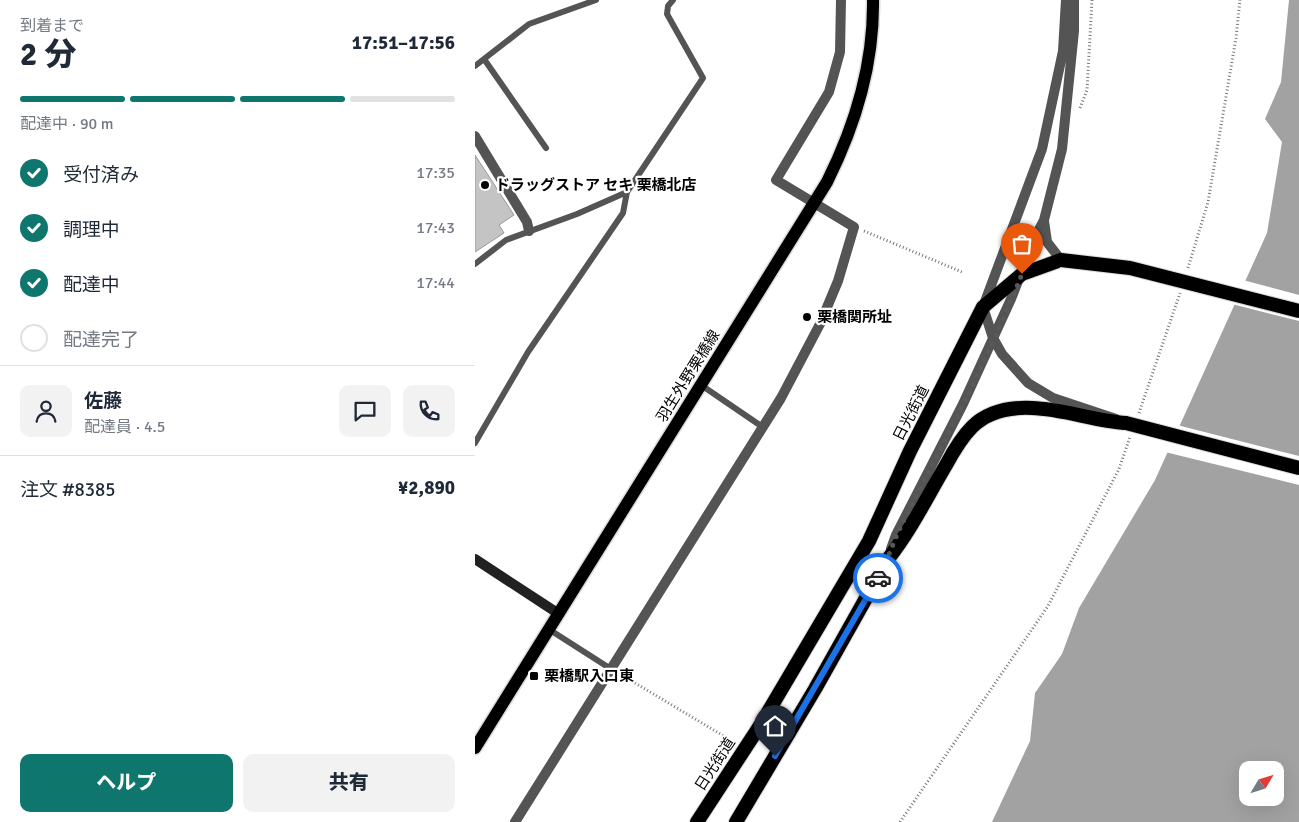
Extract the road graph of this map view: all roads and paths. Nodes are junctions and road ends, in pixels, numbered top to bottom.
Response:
1 (596, 0) edge
2 (673, 0) edge
3 (841, 0) edge
4 (873, 0) edge
5 (1066, 0) edge
6 (1074, 0) edge
7 (1092, 0) edge
8 (484, 58) junction
9 (475, 66) edge
10 (1077, 115) dead end
11 (475, 136) edge
12 (546, 148) dead end
13 (627, 192) junction
14 (815, 203) junction
15 (1044, 220) junction
16 (854, 227) junction
17 (529, 231) junction
18 (1061, 260) junction
19 (475, 264) edge
20 (962, 272) dead end
21 (1022, 274) junction
22 (983, 307) junction
23 (1299, 310) edge
24 (993, 338) junction
25 (701, 385) junction
26 (1126, 424) junction
27 (764, 428) junction
28 (475, 443) edge
29 (1299, 468) edge
30 (475, 558) edge
31 (888, 559) junction
32 (559, 614) junction
33 (550, 630) junction
34 (614, 670) junction
35 (727, 738) dead end
36 (475, 748) edge
37 (515, 822) edge
38 (697, 822) edge
39 (736, 822) edge

1 - 8 lane
2 - 13 lane
3 - 14 street
4 - 14 main road, 羽生外野栗橋線
5 - 22 street
6 - 15 street
7 - 10 path
8 - 9 lane
8 - 12 lane
11 - 17 street
13 - 17 lane
13 - 28 lane
14 - 16 street
14 - 25 main road, 羽生外野栗橋線
15 - 18 street
15 - 21 street
16 - 20 path
16 - 27 street
17 - 19 lane
18 - 21 highway, 日光街道
18 - 23 highway, 日光街道, bridge
21 - 22 highway, 日光街道
21 - 24 street
22 - 24 street
22 - 38 highway, 日光街道
24 - 26 street
24 - 31 street
25 - 27 lane
25 - 32 main road, 羽生外野栗橋線
26 - 29 highway, bridge
26 - 31 highway
27 - 34 street
30 - 32 main road
31 - 39 highway
32 - 33 main road, 羽生外野栗橋線
33 - 34 lane
33 - 36 main road, 羽生外野栗橋線
34 - 35 path
34 - 37 street

